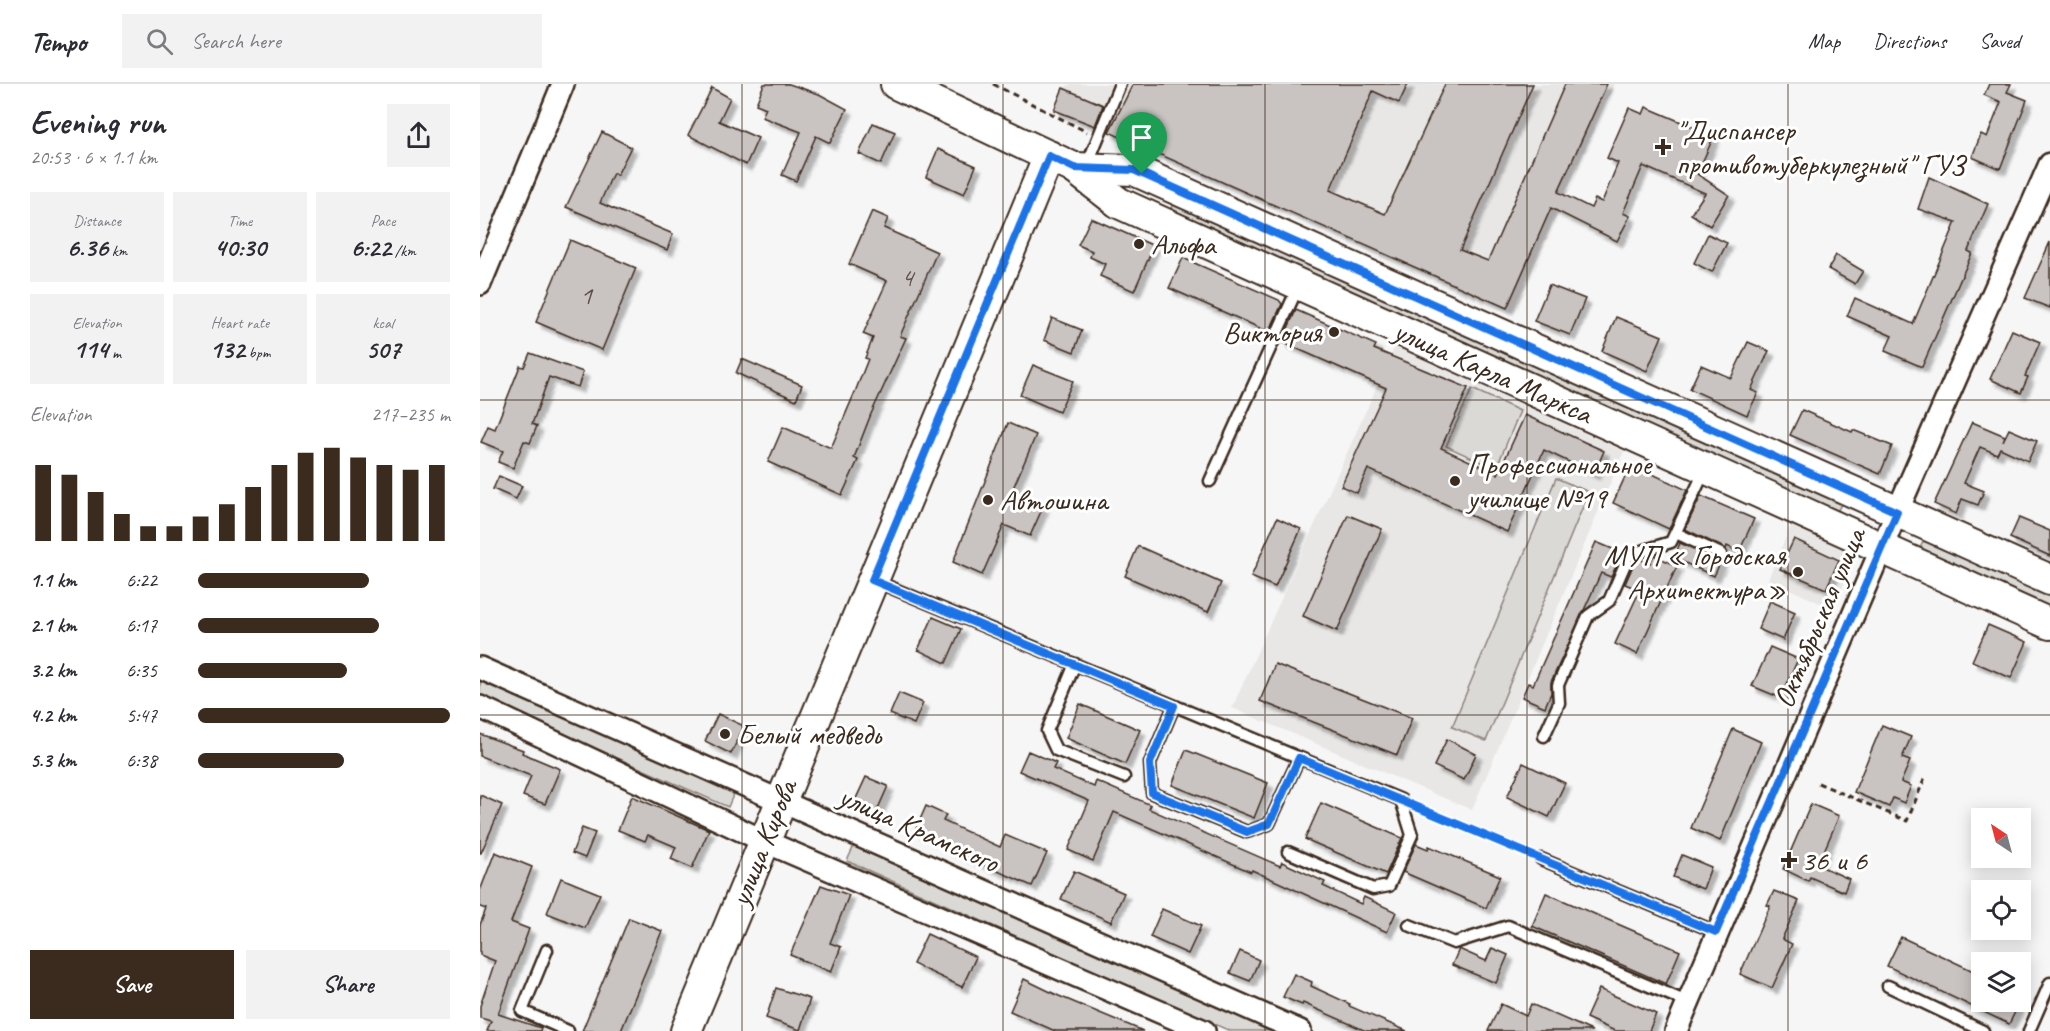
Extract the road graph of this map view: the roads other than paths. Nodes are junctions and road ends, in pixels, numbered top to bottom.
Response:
1 (563, 84) edge
2 (896, 84) edge
3 (1120, 84) edge
4 (1070, 164) junction
5 (2050, 164) edge
6 (480, 284) edge
7 (1299, 284) junction
8 (1706, 467) junction
9 (1210, 481) dead end
10 (1897, 512) junction
11 (1676, 533) junction
12 (1882, 547) junction
13 (1721, 554) dead end
14 (872, 580) junction
15 (2050, 580) edge
16 (2050, 624) edge
17 (1075, 664) junction
18 (480, 668) edge
19 (1174, 706) junction
20 (480, 707) edge
21 (1544, 736) dead end
22 (1299, 758) junction
23 (1124, 777) dead end
24 (781, 800) junction
25 (764, 841) junction
26 (1288, 852) dead end
27 (1541, 859) road end
28 (1409, 925) dead end
29 (1716, 932) junction
30 (547, 950) dead end
31 (2050, 983) edge
32 (1888, 986) dead end
33 (1687, 1002) junction
34 (568, 1031) edge
35 (686, 1031) edge
36 (1204, 1031) edge
37 (1300, 1031) edge
38 (1676, 1031) edge
39 (1983, 1031) edge
40 (2029, 1031) edge

1 - 6 street
2 - 4 main road, улица Карла Маркса
3 - 4 lane
4 - 7 main road, улица Карла Маркса
4 - 10 main road, улица Карла Маркса
4 - 14 main road, улица Кирова
5 - 10 street, Октябрьская улица
7 - 8 main road, улица Карла Маркса
7 - 9 lane
8 - 11 lane
8 - 12 main road, улица Карла Маркса
10 - 12 street, Октябрьская улица
10 - 15 main road, улица Карла Маркса
11 - 13 lane
11 - 21 lane
12 - 16 main road, улица Карла Маркса
12 - 29 street, Октябрьская улица
14 - 17 lane
14 - 24 main road, улица Кирова
17 - 19 lane
17 - 23 lane
18 - 24 street, улица Крамского
19 - 22 lane
19 - 22 lane
20 - 25 street
22 - 26 lane
24 - 25 main road, улица Кирова
24 - 37 street, улица Крамского
25 - 35 main road, улица Кирова
25 - 36 street
27 - 29 lane
28 - 33 lane
29 - 33 street, Октябрьская улица
30 - 34 lane
31 - 40 lane
32 - 39 lane
33 - 38 street, Октябрьская улица

